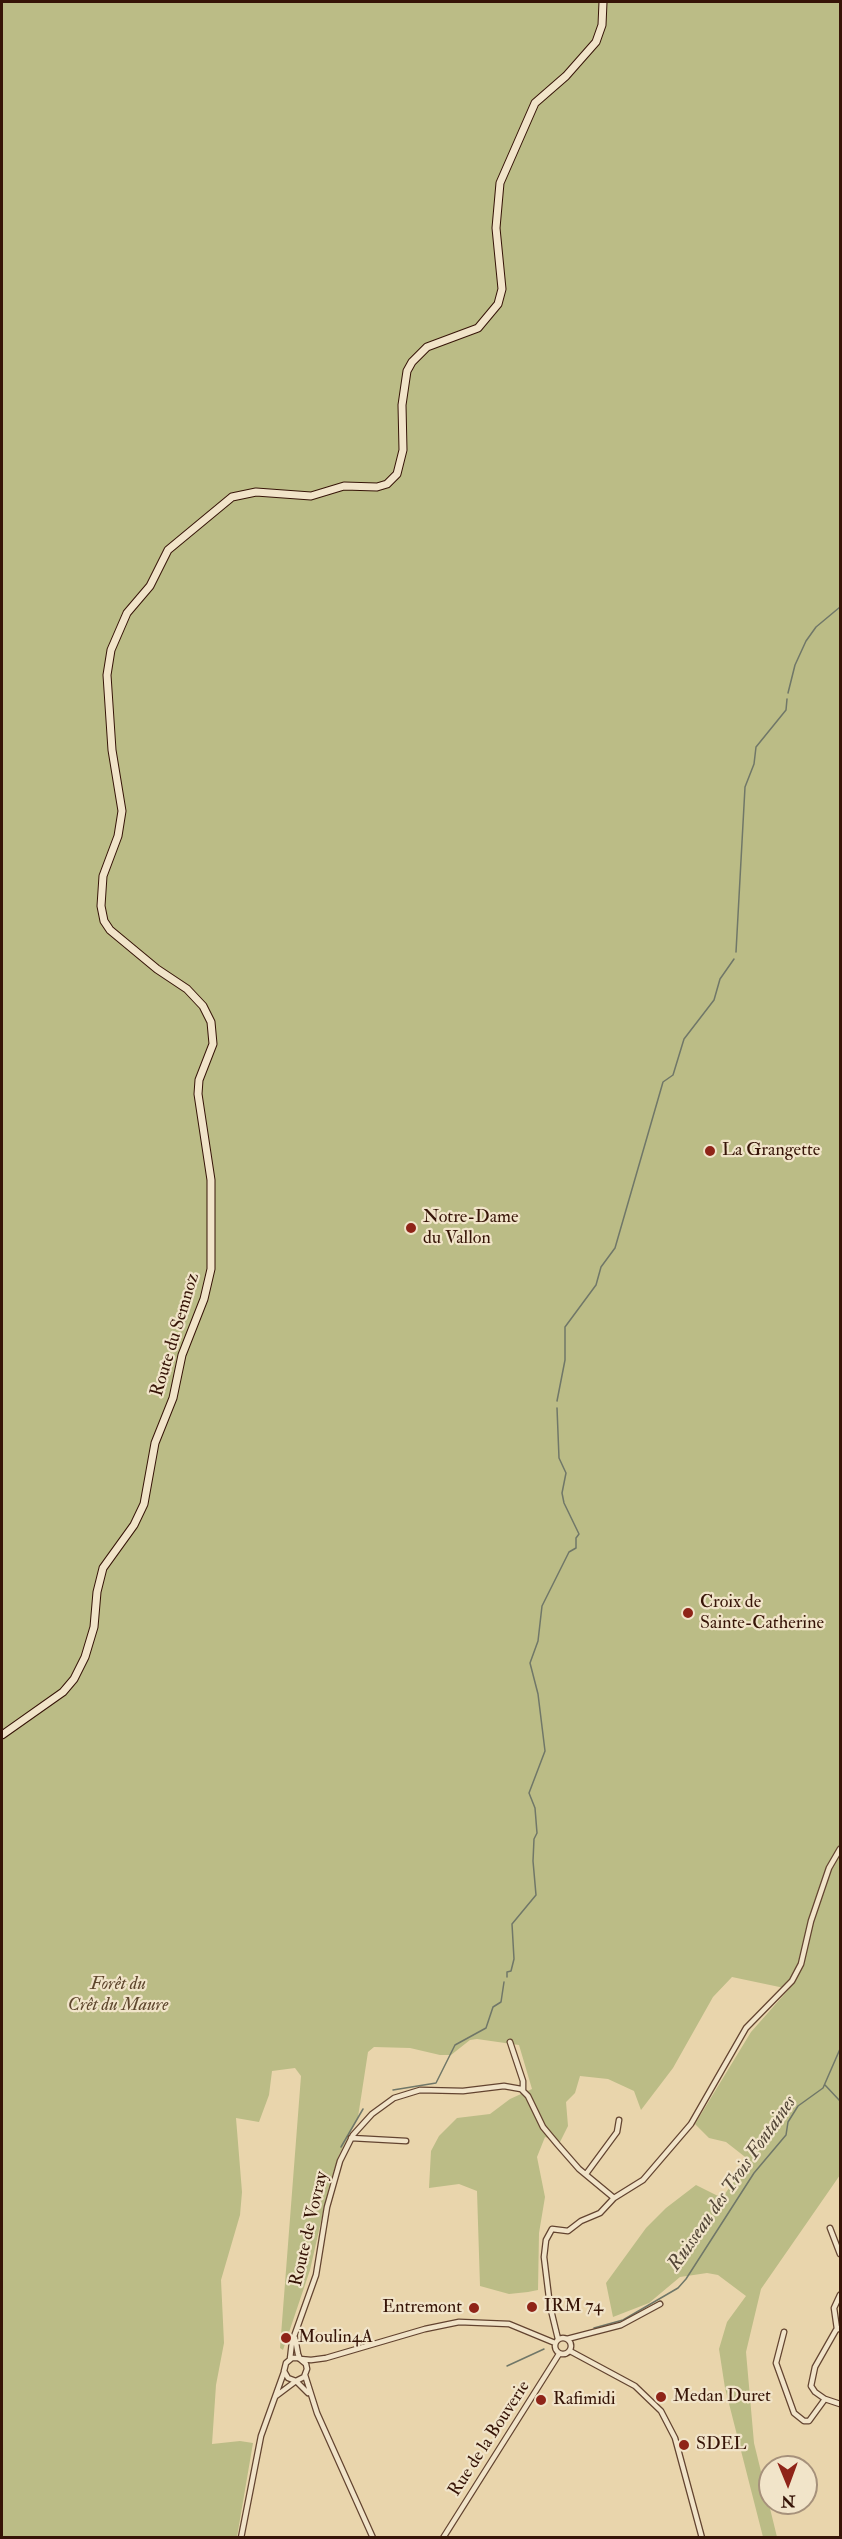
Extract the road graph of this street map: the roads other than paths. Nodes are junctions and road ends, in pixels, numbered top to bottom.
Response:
1 (603, 2) edge
2 (2, 1735) edge
3 (840, 1849) edge
4 (510, 2042) dead end
5 (523, 2090) junction
6 (619, 2120) dead end
7 (351, 2139) junction
8 (406, 2141) dead end
9 (586, 2174) junction
10 (615, 2198) junction
11 (830, 2228) dead end
12 (840, 2254) edge
13 (840, 2295) edge
14 (660, 2304) dead end
15 (839, 2329) edge
16 (784, 2332) dead end
17 (295, 2335) junction
18 (567, 2339) junction
19 (556, 2341) junction
20 (570, 2351) junction
21 (560, 2354) junction
22 (326, 2358) junction
23 (290, 2359) junction
24 (300, 2359) junction
25 (284, 2371) junction
26 (306, 2373) junction
27 (296, 2380) junction
28 (311, 2397) junction
29 (274, 2398) junction
30 (825, 2399) junction
31 (840, 2404) edge
32 (240, 2538) edge
33 (373, 2538) edge
34 (443, 2538) edge
35 (702, 2538) edge

1 - 2 main road, Route du Semnoz
3 - 10 street
4 - 5 street
5 - 7 street, Route de Vovray
5 - 9 street
6 - 9 street
7 - 8 street
7 - 17 street, Route de Vovray
9 - 10 street
10 - 19 street
11 - 12 street
13 - 15 street
14 - 18 street
15 - 30 street
16 - 30 street
17 - 23 street, Route de Vovray
17 - 24 street
18 - 19 street
18 - 20 street
19 - 21 street
19 - 22 street
20 - 21 street
20 - 35 street
21 - 34 street, Rue de la Bouverie
22 - 24 street
22 - 26 street
23 - 24 street
23 - 25 street
24 - 26 street
25 - 27 street
25 - 29 street
26 - 27 street
26 - 28 street
27 - 28 street
27 - 29 street
28 - 33 street
29 - 32 street
30 - 31 street

